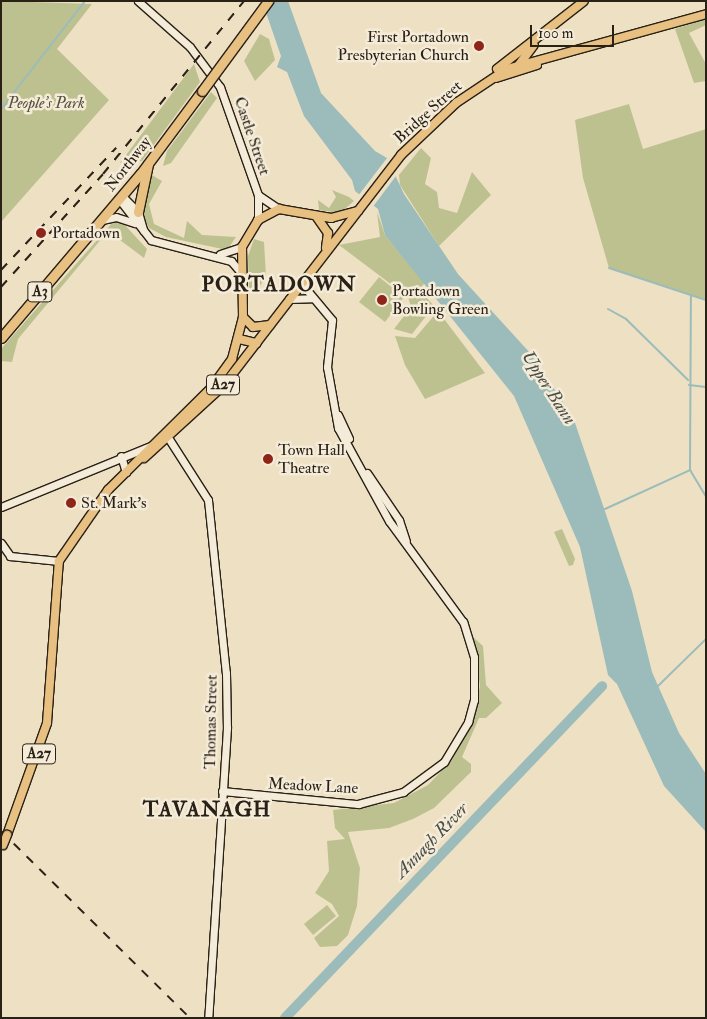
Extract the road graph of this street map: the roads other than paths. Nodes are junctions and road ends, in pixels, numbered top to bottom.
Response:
1 (138, 1) edge
2 (268, 1) edge
3 (579, 3) edge
4 (706, 14) edge
5 (538, 39) junction
6 (533, 47) junction
7 (540, 63) junction
8 (518, 66) junction
9 (514, 74) junction
10 (486, 81) junction
11 (144, 174) junction
12 (258, 195) junction
13 (121, 197) junction
14 (362, 206) junction
15 (279, 209) junction
16 (138, 212) junction
17 (316, 216) junction
18 (102, 220) junction
19 (258, 220) junction
20 (135, 224) junction
21 (146, 235) junction
22 (242, 247) junction
23 (326, 249) junction
24 (212, 254) junction
25 (244, 276) junction
26 (303, 278) junction
27 (312, 298) junction
28 (289, 299) junction
29 (243, 317) junction
30 (270, 325) junction
31 (1, 338) edge
32 (239, 339) junction
33 (257, 343) junction
34 (169, 439) junction
35 (153, 445) junction
36 (121, 456) junction
37 (134, 464) junction
38 (364, 470) junction
39 (126, 472) junction
40 (380, 498) dead end
41 (1, 507) edge
42 (388, 510) dead end
43 (404, 539) junction
44 (1, 543) edge
45 (59, 561) junction
46 (222, 791) junction
47 (2, 847) edge
48 (208, 1018) edge

1 - 12 street, Castle Street
2 - 11 highway, Northway / A3, bridge
3 - 5 main road, Bridge Street / A27
4 - 7 main road
5 - 6 main road, Bridge Street / A27
5 - 10 main road, Bridge Street / A27
6 - 7 main road
6 - 8 main road, Bridge Street / A27
7 - 8 main road
7 - 9 main road
8 - 9 main road, Bridge Street / A27
8 - 10 main road, Bridge Street / A27
9 - 10 main road, Bridge Street / A27
10 - 14 main road, Bridge Street / A27
11 - 13 highway, Northway / A3
11 - 16 highway
12 - 15 street, Castle Street
12 - 19 street, Castle Street
13 - 16 street
13 - 18 highway, Northway / A3
13 - 20 street
14 - 17 main road
14 - 23 main road, A27
15 - 17 main road
15 - 19 main road
16 - 21 street
17 - 23 main road
18 - 20 street
18 - 31 highway, Northway / A3
19 - 22 main road
20 - 21 street
21 - 24 street
22 - 24 street
22 - 25 main road, A27
23 - 26 main road, A27
24 - 25 street
25 - 29 main road, A27
26 - 27 street, Meadow Lane
26 - 28 main road, A27
27 - 28 street
27 - 38 street, Meadow Lane
28 - 30 main road, A27
29 - 30 main road
29 - 32 main road, A27
30 - 33 main road, A27
32 - 33 main road
32 - 35 main road, A27
33 - 34 main road, A27
34 - 37 main road, A27
34 - 46 street, Thomas Street
35 - 36 street
35 - 37 main road, A27
36 - 39 street
36 - 41 street
37 - 39 main road, A27
38 - 40 street
38 - 43 street, Meadow Lane
39 - 45 main road, A27
42 - 43 street
43 - 46 street, Meadow Lane
44 - 45 street
45 - 47 main road, A27, bridge
46 - 48 street, Thomas Street

